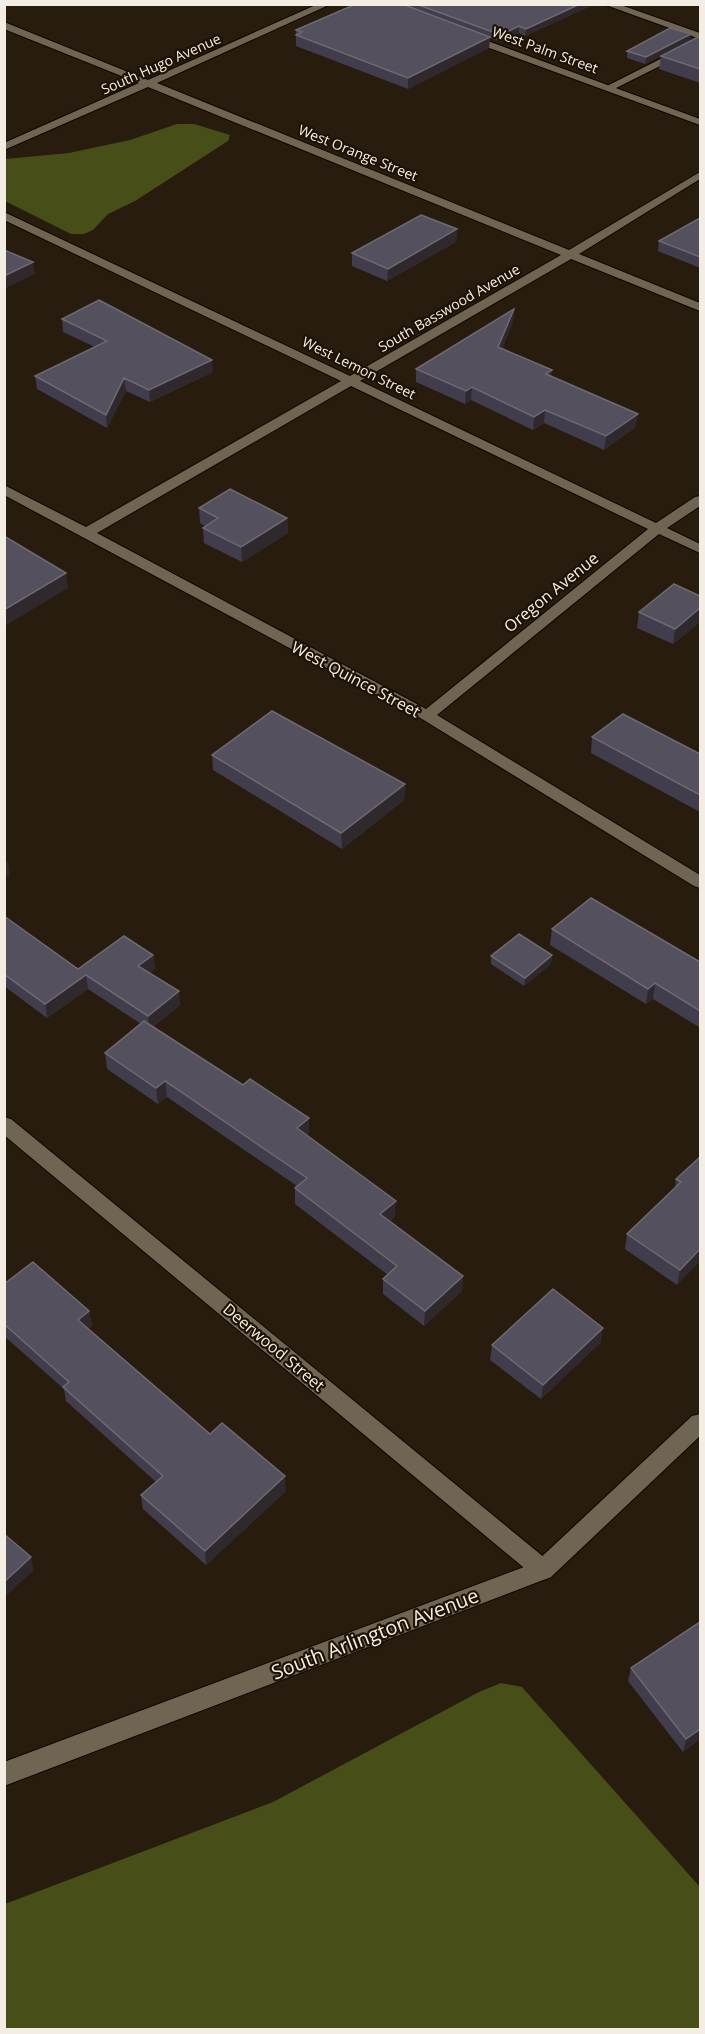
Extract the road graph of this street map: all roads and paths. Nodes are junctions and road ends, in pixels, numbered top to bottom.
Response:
1 (327, 4) edge
2 (607, 4) edge
3 (4, 25) edge
4 (456, 32) edge
5 (700, 36) edge
6 (700, 42) edge
7 (149, 85) junction
8 (608, 88) junction
9 (700, 122) edge
10 (4, 147) edge
11 (700, 175) edge
12 (4, 216) edge
13 (571, 255) junction
14 (700, 307) edge
15 (352, 382) junction
16 (4, 489) edge
17 (700, 500) edge
18 (658, 528) junction
19 (85, 534) junction
20 (700, 549) edge
21 (427, 716) junction
22 (700, 882) edge
23 (4, 1124) edge
24 (700, 1423) edge
25 (543, 1570) junction
26 (4, 1774) edge

1 - 7 street, South Hugo Avenue
2 - 5 street
3 - 7 street, West Orange Street
4 - 8 street, West Palm Street
6 - 8 street
7 - 10 street, South Hugo Avenue
7 - 13 street, West Orange Street
8 - 9 street, West Palm Street
11 - 13 street, South Basswood Avenue
12 - 15 street, West Lemon Street
13 - 14 street, West Orange Street
13 - 15 street, South Basswood Avenue
15 - 18 street, West Lemon Street
15 - 19 street, South Basswood Avenue
16 - 19 street, West Quince Street
17 - 18 street, Oregon Avenue
18 - 20 street, West Lemon Street
18 - 21 street, Oregon Avenue
19 - 21 street, West Quince Street
21 - 22 street, West Quince Street
23 - 25 street, Deerwood Street
24 - 25 street, South Arlington Avenue
25 - 26 street, South Arlington Avenue

